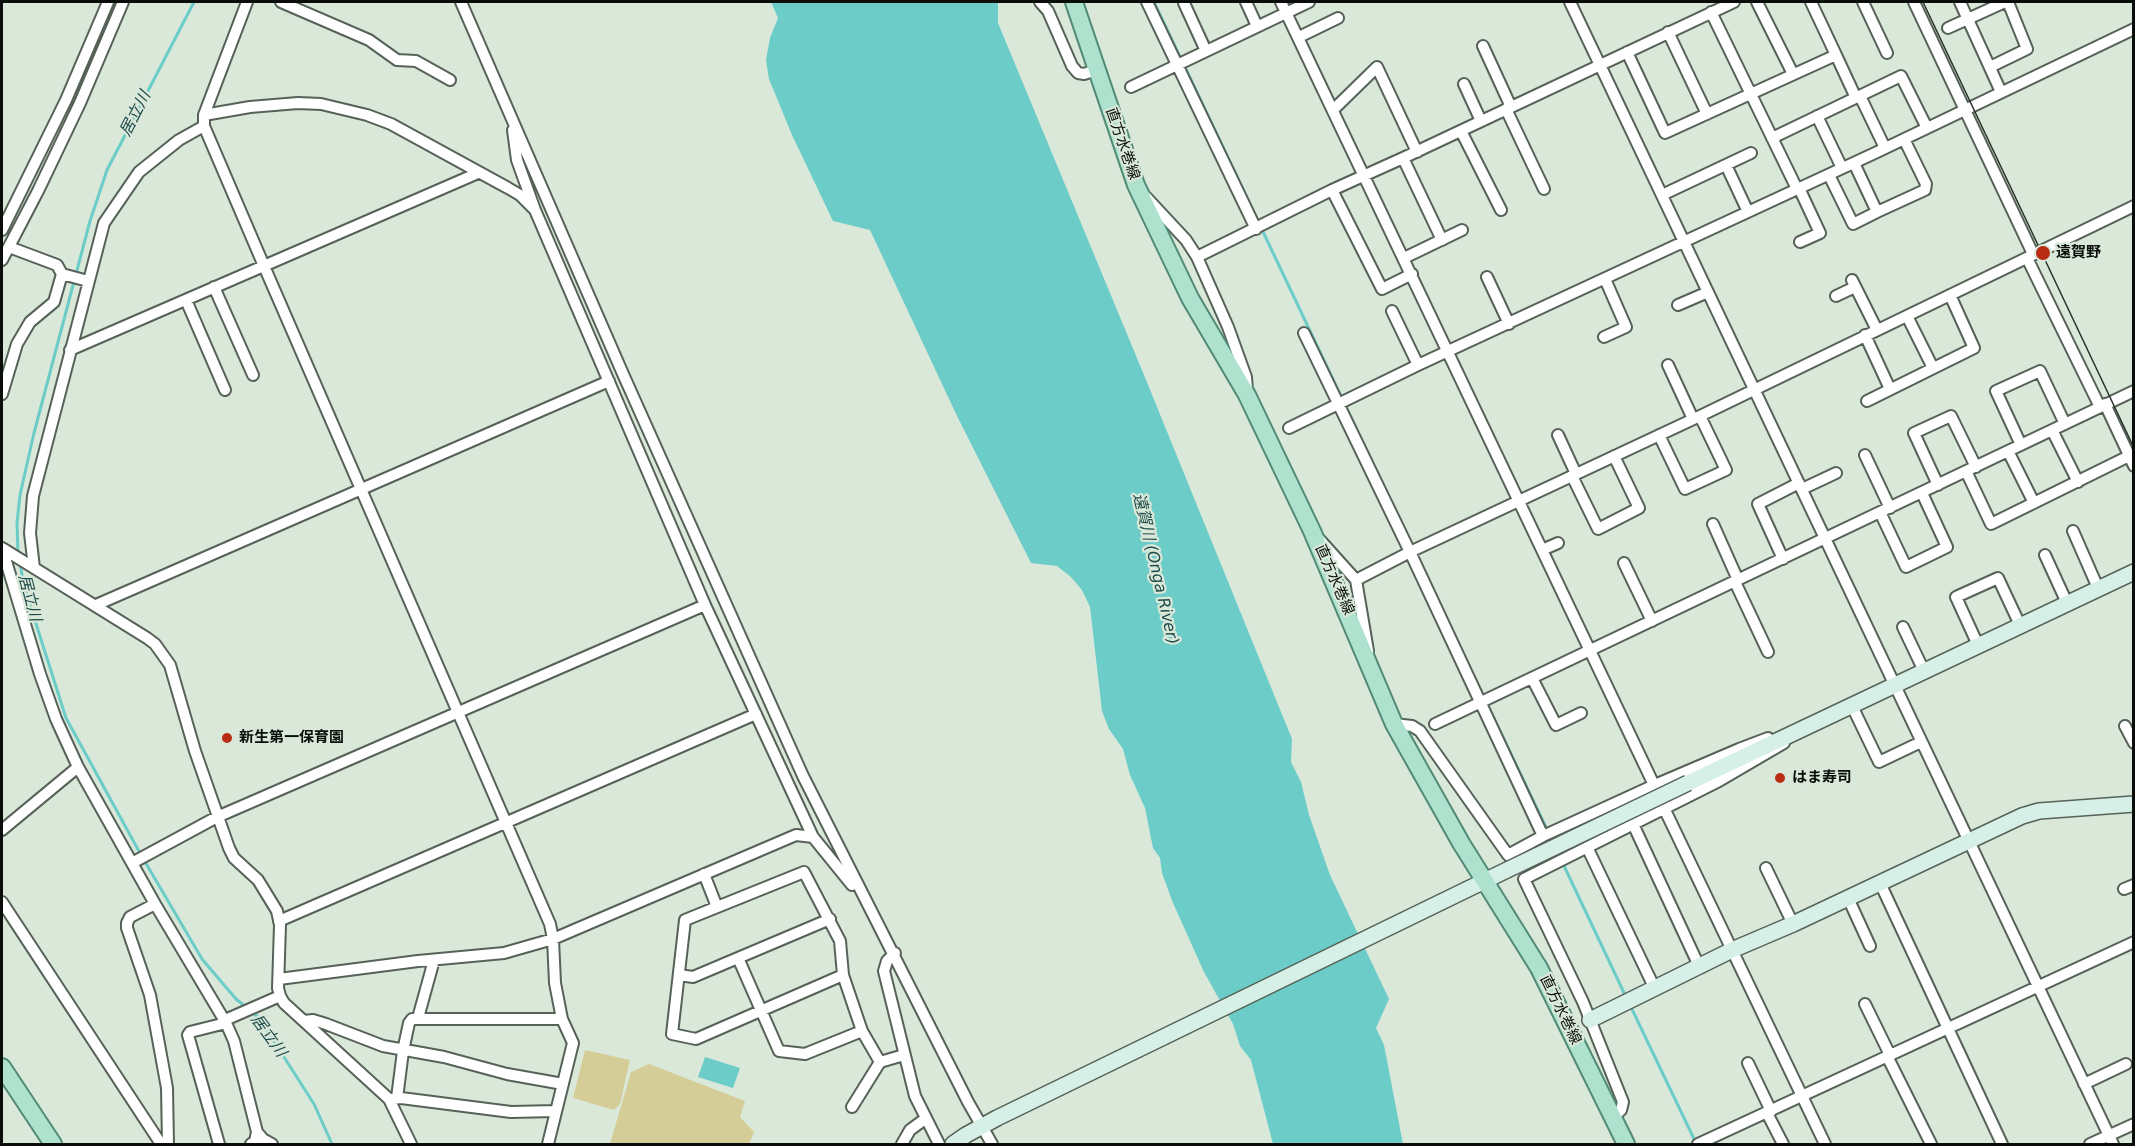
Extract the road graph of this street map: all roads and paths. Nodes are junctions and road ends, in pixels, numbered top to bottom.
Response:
1 (108, 2) edge
2 (123, 2) edge
3 (247, 2) edge
4 (281, 2) edge
5 (461, 2) edge
6 (1040, 2) edge
7 (1074, 2) edge
8 (1081, 2) edge
9 (1147, 2) edge
10 (1246, 2) edge
11 (1309, 2) edge
12 (1570, 2) edge
13 (1734, 2) edge
14 (1757, 2) edge
15 (1811, 2) edge
16 (1863, 2) edge
17 (1914, 2) edge
18 (1960, 2) edge
19 (2006, 2) edge
20 (1184, 3) edge
21 (1284, 10) edge
22 (1711, 12) junction
23 (1338, 18) dead end
24 (1968, 19) junction
25 (1080, 21) junction
26 (1257, 26) junction
27 (1948, 28) dead end
28 (2133, 29) edge
29 (1668, 32) junction
30 (1299, 37) junction
31 (1483, 46) dead end
32 (1206, 51) junction
33 (1627, 52) junction
34 (1887, 53) dead end
35 (1836, 55) junction
36 (1181, 63) junction
37 (1600, 64) junction
38 (1990, 67) junction
39 (1096, 70) junction
40 (1793, 74) junction
41 (450, 80) dead end
42 (1464, 84) dead end
43 (1131, 87) dead end
44 (2001, 92) junction
45 (1750, 94) junction
46 (1858, 97) junction
47 (1508, 108) junction
48 (1334, 109) junction
49 (1964, 110) junction
50 (1707, 114) junction
51 (1817, 116) junction
52 (511, 118) junction
53 (204, 121) junction
54 (1481, 121) junction
55 (1927, 128) junction
56 (1461, 131) junction
57 (1772, 138) junction
58 (1904, 139) junction
59 (1885, 148) junction
60 (1417, 152) junction
61 (1751, 153) dead end
62 (1403, 158) junction
63 (1854, 163) junction
64 (1726, 165) junction
65 (1842, 168) junction
66 (478, 173) junction
67 (1829, 175) junction
68 (1362, 176) junction
69 (1136, 185) junction
70 (1544, 189) dead end
71 (1798, 189) junction
72 (1332, 190) junction
73 (1662, 195) junction
74 (2133, 206) edge
75 (535, 210) junction
76 (1500, 210) dead end
77 (1748, 212) junction
78 (1878, 212) junction
79 (1259, 228) junction
80 (2, 230) edge
81 (1462, 230) dead end
82 (1442, 240) junction
83 (1684, 242) junction
84 (1800, 242) dead end
85 (9, 247) junction
86 (2030, 256) junction
87 (1197, 257) junction
88 (1404, 258) junction
89 (2, 260) edge
90 (264, 266) junction
91 (64, 275) junction
92 (1409, 276) junction
93 (1487, 277) dead end
94 (1605, 279) junction
95 (87, 280) junction
96 (214, 287) junction
97 (1708, 292) junction
98 (1950, 295) junction
99 (1836, 296) dead end
100 (186, 300) junction
101 (1678, 305) dead end
102 (1392, 311) dead end
103 (1907, 316) junction
104 (1509, 324) junction
105 (1876, 330) junction
106 (1304, 333) dead end
107 (1865, 335) junction
108 (1604, 337) dead end
109 (70, 350) junction
110 (1445, 353) junction
111 (1418, 365) junction
112 (1668, 365) dead end
113 (1933, 368) junction
114 (253, 375) dead end
115 (609, 381) junction
116 (1754, 388) junction
117 (1890, 389) junction
118 (225, 390) dead end
119 (2133, 391) edge
120 (2, 394) edge
121 (1247, 395) junction
122 (1867, 401) dead end
123 (1342, 402) junction
124 (2102, 406) junction
125 (1697, 417) junction
126 (2065, 424) junction
127 (1289, 428) dead end
128 (2052, 430) junction
129 (1558, 435) dead end
130 (1659, 435) junction
131 (2021, 445) junction
132 (2008, 451) junction
133 (1865, 455) dead end
134 (1614, 456) junction
135 (2131, 461) edge
136 (1971, 469) junction
137 (1836, 472) dead end
138 (1574, 475) junction
139 (2078, 482) junction
140 (1938, 485) junction
141 (1800, 486) junction
142 (361, 489) junction
143 (1922, 493) junction
144 (1516, 502) junction
145 (2034, 503) junction
146 (1885, 510) junction
147 (1713, 524) dead end
148 (1312, 531) junction
149 (2073, 531) dead end
150 (1825, 539) junction
151 (1558, 543) dead end
152 (4, 550) edge
153 (1542, 550) junction
154 (1413, 551) junction
155 (2045, 555) dead end
156 (1783, 559) junction
157 (1624, 563) dead end
158 (31, 566) junction
159 (2133, 572) edge
160 (1356, 580) junction
161 (1736, 581) junction
162 (2098, 588) junction
163 (2067, 603) junction
164 (96, 604) junction
165 (705, 605) junction
166 (1652, 621) junction
167 (2020, 625) junction
168 (1904, 627) dead end
169 (1978, 645) junction
170 (1587, 652) junction
171 (1768, 652) dead end
172 (1372, 668) junction
173 (1924, 671) junction
174 (1532, 678) junction
175 (1894, 685) junction
176 (1484, 701) junction
177 (1852, 706) junction
178 (459, 713) junction
179 (1581, 713) dead end
180 (756, 714) junction
181 (1394, 724) junction
182 (1435, 724) dead end
183 (2125, 726) dead end
184 (1800, 731) junction
185 (1921, 742) junction
186 (2133, 743) edge
187 (78, 767) junction
188 (1650, 787) junction
189 (2133, 804) edge
190 (1661, 810) junction
191 (217, 817) junction
192 (507, 823) junction
193 (1633, 824) junction
194 (2, 830) edge
195 (1547, 834) junction
196 (813, 837) junction
197 (1968, 841) junction
198 (1587, 848) junction
199 (134, 861) junction
200 (1766, 868) dead end
201 (704, 874) junction
202 (1479, 883) junction
203 (1880, 883) junction
204 (1848, 898) junction
205 (2, 902) edge
206 (155, 904) junction
207 (868, 905) junction
208 (717, 907) junction
209 (830, 919) junction
210 (279, 921) junction
211 (1793, 924) junction
212 (553, 939) junction
213 (1870, 946) dead end
214 (2132, 947) edge
215 (1729, 951) junction
216 (895, 953) junction
217 (738, 958) junction
218 (435, 960) junction
219 (1700, 966) junction
220 (679, 975) junction
221 (843, 975) junction
222 (279, 979) junction
223 (2037, 987) junction
224 (1655, 989) junction
225 (280, 996) junction
226 (1864, 1004) dead end
227 (761, 1010) junction
228 (418, 1018) junction
229 (562, 1019) junction
230 (1590, 1020) junction
231 (304, 1021) junction
232 (226, 1022) junction
233 (1948, 1030) junction
234 (862, 1031) junction
235 (403, 1051) junction
236 (904, 1055) junction
237 (1888, 1055) junction
238 (880, 1062) junction
239 (1748, 1063) dead end
240 (2126, 1064) dead end
241 (2, 1066) edge
242 (563, 1084) junction
243 (2084, 1084) junction
244 (1798, 1097) junction
245 (393, 1099) junction
246 (852, 1107) dead end
247 (556, 1111) junction
248 (1769, 1112) junction
249 (1612, 1118) junction
250 (925, 1119) junction
251 (2133, 1124) edge
252 (981, 1126) junction
253 (257, 1132) junction
254 (958, 1140) edge
255 (2111, 1140) edge
256 (53, 1144) edge
257 (161, 1144) edge
258 (168, 1144) edge
259 (219, 1144) edge
260 (251, 1144) edge
261 (272, 1144) edge
262 (411, 1144) edge
263 (548, 1144) edge
264 (902, 1144) edge
265 (939, 1144) edge
266 (992, 1144) edge
267 (1626, 1144) edge
268 (1698, 1144) edge
269 (1783, 1144) edge
270 (1825, 1144) edge
271 (1931, 1144) edge
272 (2002, 1144) edge
273 (2090, 1144) edge

1 - 80 street
2 - 85 street
3 - 53 street
4 - 41 street
5 - 52 street
6 - 39 street
7 - 25 main road, 直方水巻線
8 - 25 street
9 - 36 street
10 - 26 street
11 - 21 street
12 - 37 street
13 - 22 street
14 - 40 street
15 - 35 street
16 - 34 street
17 - 49 street
18 - 24 street
19 - 24 street
19 - 38 street
20 - 32 street
21 - 26 street
21 - 30 street
22 - 29 street
22 - 45 street
23 - 30 street
24 - 27 street
24 - 38 street
25 - 39 main road, 直方水巻線
26 - 32 street
28 - 44 street
29 - 33 street
29 - 50 street
30 - 48 street
31 - 47 street
32 - 36 street
33 - 37 street
33 - 50 street
35 - 40 street
35 - 46 street
36 - 43 street
36 - 79 street
37 - 47 street
37 - 73 street
38 - 44 street
39 - 69 main road, 直方水巻線
40 - 45 street
42 - 54 street
44 - 49 street
45 - 50 street
45 - 57 street
46 - 51 street
46 - 55 street
46 - 59 street
47 - 54 street
47 - 70 street
48 - 60 street
48 - 68 street
49 - 55 street
49 - 86 street
51 - 57 street
51 - 65 street
52 - 75 street
52 - 207 street
53 - 66 street
53 - 90 street
53 - 95 street
54 - 56 street
55 - 58 street
56 - 60 street
56 - 76 street
57 - 71 street
58 - 59 street
58 - 78 street
59 - 63 street
60 - 62 street
61 - 64 street
62 - 68 street
62 - 82 street
63 - 65 street
63 - 78 street
64 - 73 street
64 - 77 street
65 - 67 street
66 - 75 street
66 - 90 street
67 - 71 street
67 - 78 street
68 - 72 street
68 - 88 street
69 - 87 street
69 - 121 main road, 直方水巻線
71 - 77 street
71 - 84 street
72 - 79 street
72 - 92 street
73 - 83 street
74 - 86 street
75 - 115 street
77 - 83 street
79 - 87 street
81 - 82 street
82 - 88 street
83 - 94 street
83 - 97 street
85 - 89 street
85 - 91 street
86 - 98 street
86 - 124 street
87 - 121 street
88 - 92 street
90 - 96 street
90 - 142 street
91 - 95 street
91 - 120 street
92 - 110 street
93 - 104 street
94 - 104 street
94 - 108 street
95 - 109 street
96 - 100 street
96 - 114 street
97 - 101 street
97 - 116 street
98 - 103 street
98 - 113 street
99 - 105 street
100 - 109 street
100 - 118 street
102 - 111 street
103 - 105 street
103 - 113 street
104 - 110 street
105 - 107 street
106 - 123 street
107 - 116 street
107 - 117 street
109 - 158 street
110 - 111 street
110 - 144 street
111 - 123 street
112 - 125 street
113 - 117 street
115 - 142 street
115 - 165 street
116 - 125 street
116 - 141 street
117 - 122 street
119 - 124 street
121 - 148 main road, 直方水巻線
123 - 127 street
123 - 154 street
124 - 126 street
124 - 135 street
125 - 130 street
125 - 130 street
126 - 128 street
126 - 131 street
128 - 131 street
128 - 139 street
129 - 138 street
130 - 134 street
131 - 132 street
132 - 136 street
132 - 145 street
133 - 146 street
134 - 138 street
134 - 138 street
135 - 139 street
136 - 140 street
136 - 140 street
136 - 145 street
137 - 141 street
138 - 144 street
139 - 145 street
140 - 143 street
141 - 150 street
141 - 156 street
142 - 164 street
142 - 178 street
143 - 146 street
143 - 146 street
144 - 153 street
144 - 154 street
146 - 150 street
147 - 161 street
148 - 160 street
148 - 172 main road, 直方水巻線
149 - 162 street
150 - 156 street
150 - 175 street
151 - 153 street
152 - 158 street
152 - 187 street
153 - 170 street
154 - 160 street
154 - 176 street
155 - 163 street
156 - 161 street
157 - 166 street
158 - 164 street
159 - 162 street
160 - 172 street
161 - 166 street
161 - 171 street
162 - 163 street
163 - 167 street
164 - 191 street
165 - 178 street
165 - 180 street
166 - 170 street
167 - 169 street
167 - 169 street
168 - 173 street
169 - 173 street
170 - 174 street
170 - 188 street
172 - 181 main road, 直方水巻線
173 - 175 street
174 - 176 street
174 - 179 street
175 - 177 street
175 - 185 street
176 - 182 street
176 - 195 street
177 - 184 street
177 - 185 street
178 - 191 street
178 - 192 street
180 - 192 street
180 - 196 street
181 - 195 street
181 - 202 main road, 直方水巻線
183 - 186 street
184 - 188 street
184 - 190 street
184 - 202 street, bridge
185 - 197 street
187 - 194 street
187 - 199 street
188 - 195 street
189 - 197 street
190 - 193 street
190 - 215 street
191 - 199 street
191 - 210 street
192 - 210 street
192 - 212 street
193 - 198 street
193 - 219 street
196 - 201 street
196 - 207 street
197 - 203 street
197 - 223 street
198 - 224 street
198 - 230 street
199 - 206 street
200 - 211 street
201 - 208 street
201 - 212 street
202 - 249 main road, 直方水巻線
202 - 252 street
203 - 204 street
203 - 233 street
204 - 211 street
204 - 213 street
205 - 257 street
206 - 232 street
206 - 258 street
207 - 216 street
208 - 209 street
208 - 220 street
209 - 217 street
209 - 221 street
210 - 222 street
211 - 215 street
212 - 218 street
212 - 229 street
214 - 223 street
215 - 219 street
215 - 244 street
216 - 236 street
216 - 252 street
217 - 220 street
217 - 227 street
218 - 222 street
218 - 228 street
219 - 224 street
220 - 227 street
221 - 227 street
221 - 234 street
222 - 225 street
223 - 233 street
223 - 243 street
224 - 230 street
225 - 231 street
225 - 232 street
226 - 237 street
227 - 234 street
228 - 229 street
228 - 235 street
229 - 242 street
230 - 249 street
231 - 235 street
231 - 245 street
232 - 253 street
232 - 259 street
233 - 237 street
233 - 272 street
234 - 238 street
235 - 242 street
235 - 245 street
236 - 238 street
236 - 250 street
237 - 244 street
237 - 271 street
238 - 246 street
239 - 248 street
240 - 243 street
241 - 256 main road
242 - 247 street
243 - 255 street
244 - 248 street
244 - 270 street
245 - 247 street
245 - 262 street
247 - 263 street
248 - 268 street
248 - 269 street
249 - 267 main road, 直方水巻線
250 - 264 street
250 - 265 street
251 - 255 street
252 - 254 street
252 - 266 street
253 - 260 street
253 - 261 street
255 - 273 street

